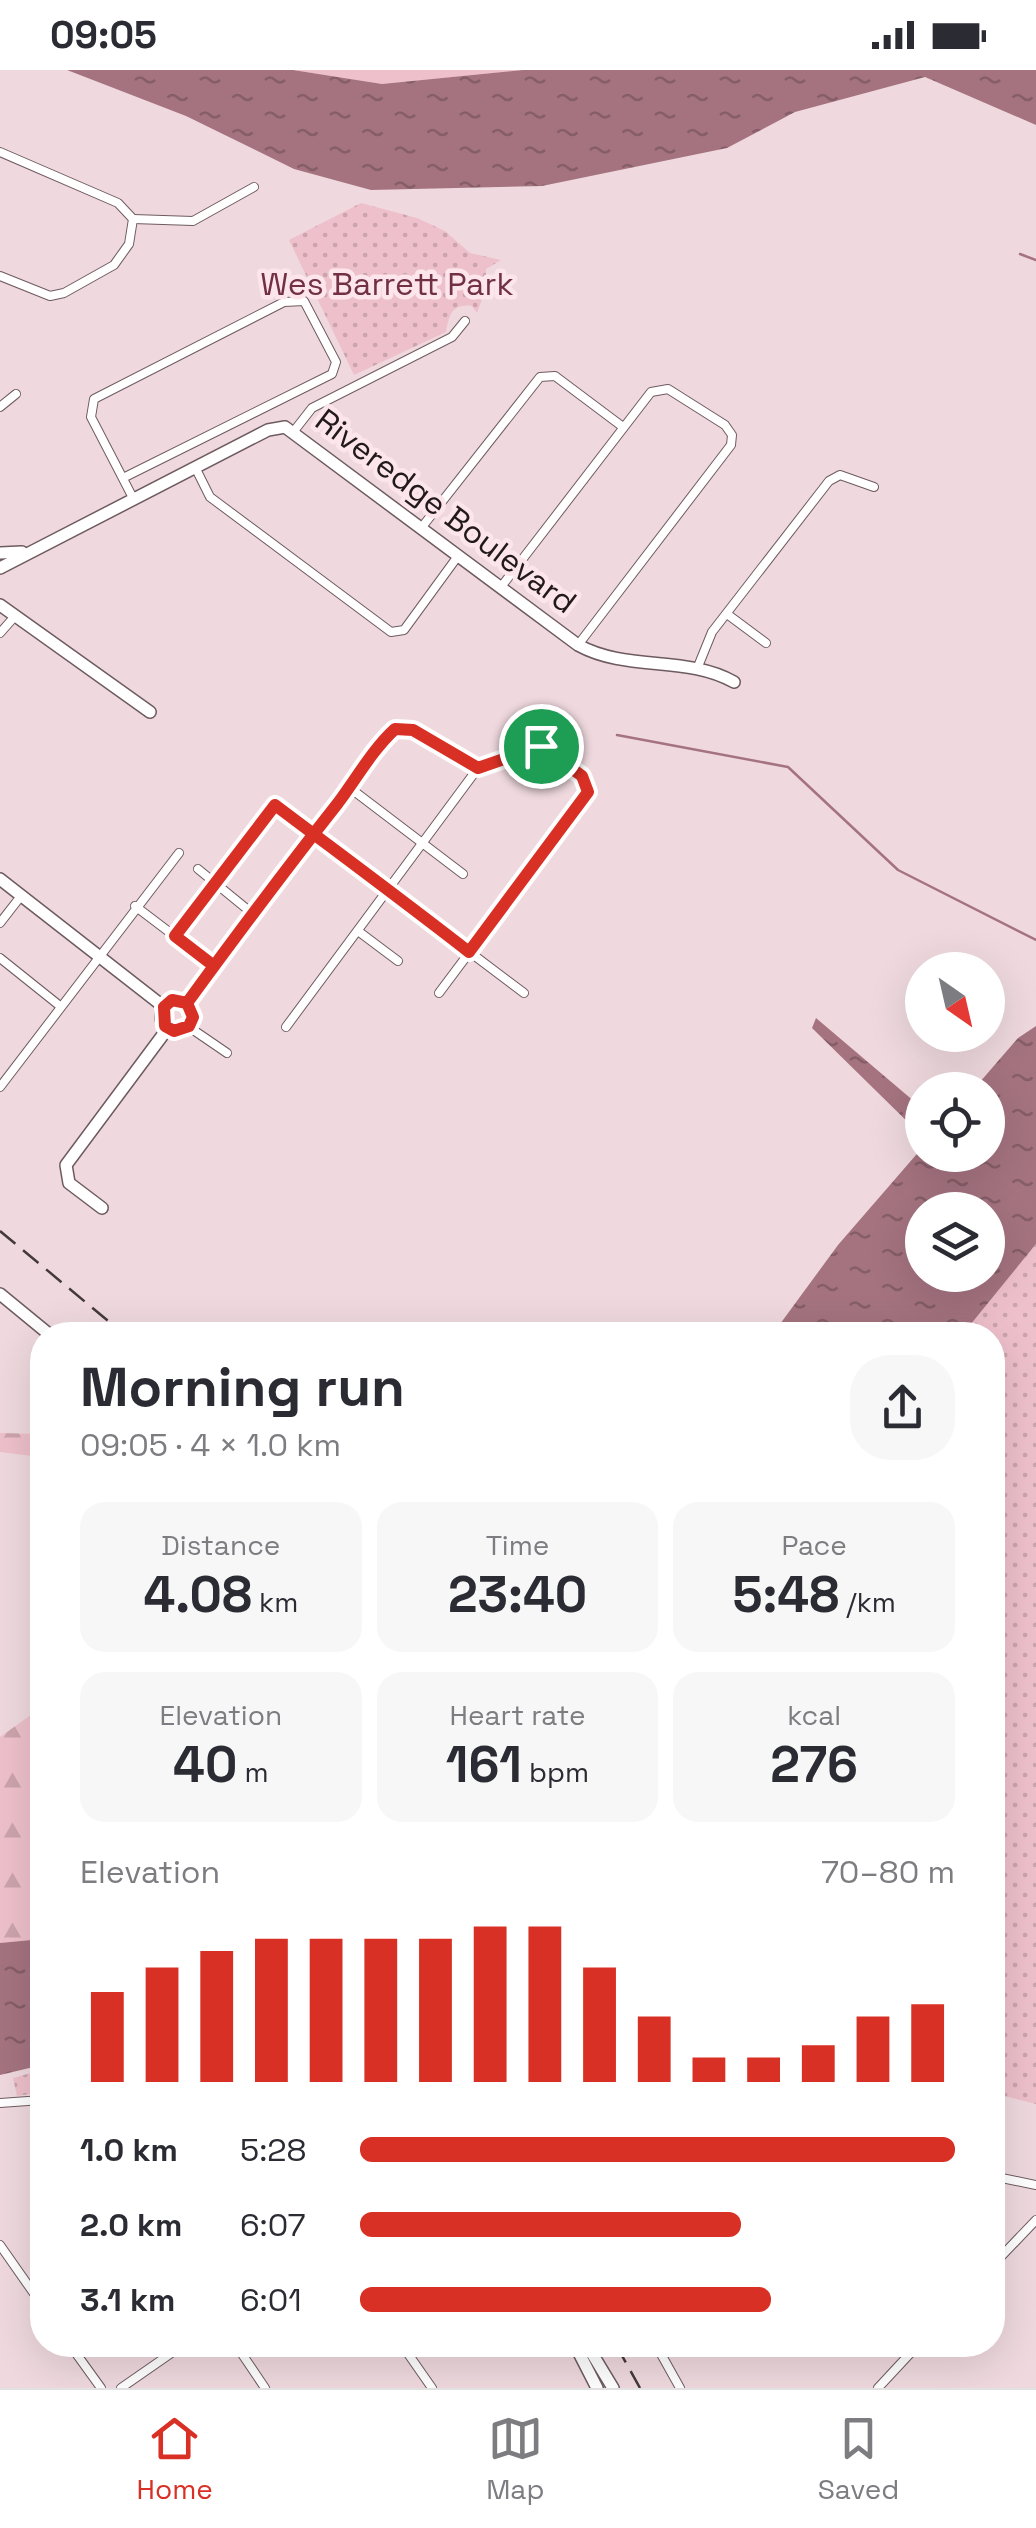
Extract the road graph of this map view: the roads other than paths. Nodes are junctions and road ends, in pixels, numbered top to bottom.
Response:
1 (0, 152) edge
2 (254, 187) dead end
3 (132, 219) junction
4 (0, 276) edge
5 (465, 321) dead end
6 (16, 394) dead end
7 (0, 407) edge
8 (624, 427) junction
9 (294, 431) junction
10 (195, 467) junction
11 (123, 478) junction
12 (874, 486) dead end
13 (133, 498) junction
14 (422, 527) junction
15 (26, 552) junction
16 (0, 553) edge
17 (458, 556) junction
18 (0, 568) edge
19 (501, 586) junction
20 (0, 596) edge
21 (9, 610) edge
22 (727, 614) junction
23 (0, 633) edge
24 (766, 643) dead end
25 (578, 646) junction
26 (698, 669) junction
27 (734, 682) dead end
28 (150, 712) dead end
29 (478, 768) junction
30 (350, 788) junction
31 (314, 834) junction
32 (424, 845) junction
33 (179, 853) dead end
34 (198, 869) dead end
35 (463, 874) dead end
36 (0, 879) edge
37 (215, 884) junction
38 (390, 891) junction
39 (21, 896) junction
40 (135, 906) junction
41 (253, 914) junction
42 (0, 923) edge
43 (358, 931) junction
44 (175, 936) junction
45 (469, 952) junction
46 (97, 956) junction
47 (0, 958) edge
48 (398, 961) dead end
49 (214, 966) junction
50 (439, 992) dead end
51 (524, 993) dead end
52 (187, 1003) junction
53 (60, 1006) junction
54 (164, 1007) junction
55 (189, 1026) junction
56 (286, 1027) dead end
57 (168, 1028) junction
58 (227, 1054) dead end
59 (0, 1087) edge
60 (102, 1208) dead end
61 (0, 1294) edge
62 (34, 1322) edge
63 (30, 2101) edge
64 (0, 2103) edge
65 (1005, 2179) edge
66 (1036, 2185) edge
67 (1036, 2220) edge
68 (0, 2244) edge
69 (1005, 2252) edge
70 (30, 2288) edge
71 (78, 2357) edge
72 (166, 2357) edge
73 (244, 2357) edge
74 (410, 2357) edge
75 (581, 2357) edge
76 (595, 2357) edge
77 (663, 2357) edge
78 (907, 2357) edge
79 (100, 2388) edge
80 (122, 2388) edge
81 (266, 2388) edge
82 (432, 2388) edge
83 (597, 2388) edge
84 (613, 2388) edge
85 (680, 2388) edge
86 (878, 2388) edge

1 - 3 street
2 - 3 street
3 - 4 street
5 - 9 street
6 - 7 street
8 - 14 street
8 - 19 street
8 - 25 street
9 - 10 street, Riveredge Boulevard
9 - 14 street, Riveredge Boulevard
10 - 13 street, Riveredge Boulevard
10 - 17 street
11 - 11 street
11 - 13 street
12 - 22 street
13 - 15 street, Riveredge Boulevard
14 - 17 street, Riveredge Boulevard
15 - 16 street, Riveredge Boulevard
15 - 18 street, Riveredge Boulevard
17 - 19 street, Riveredge Boulevard
19 - 25 street, Riveredge Boulevard
20 - 21 street
21 - 23 street
21 - 28 street
22 - 24 street
22 - 26 street
25 - 26 street, Riveredge Boulevard
26 - 27 street, Riveredge Boulevard
29 - 30 street
29 - 32 street
29 - 45 street
30 - 31 street
30 - 32 street
31 - 37 street
31 - 38 street
31 - 41 street
32 - 35 street
32 - 38 street
33 - 40 street
34 - 37 street
36 - 39 street
37 - 41 street
37 - 44 street
38 - 43 street
38 - 45 street
39 - 42 street
39 - 46 street
40 - 44 street
40 - 46 street
41 - 49 street
43 - 48 street
43 - 56 street
44 - 49 street
45 - 50 street
45 - 51 street
46 - 53 street
46 - 54 street
47 - 53 street
49 - 52 street
52 - 54 street
52 - 55 street
53 - 59 street
54 - 57 street
55 - 57 street
55 - 58 street
57 - 60 street
61 - 62 street
63 - 64 street
65 - 66 street
67 - 69 street
68 - 70 street
71 - 79 street
72 - 80 street
73 - 81 street
74 - 82 street
75 - 83 street
76 - 84 street
77 - 85 street
78 - 86 street

